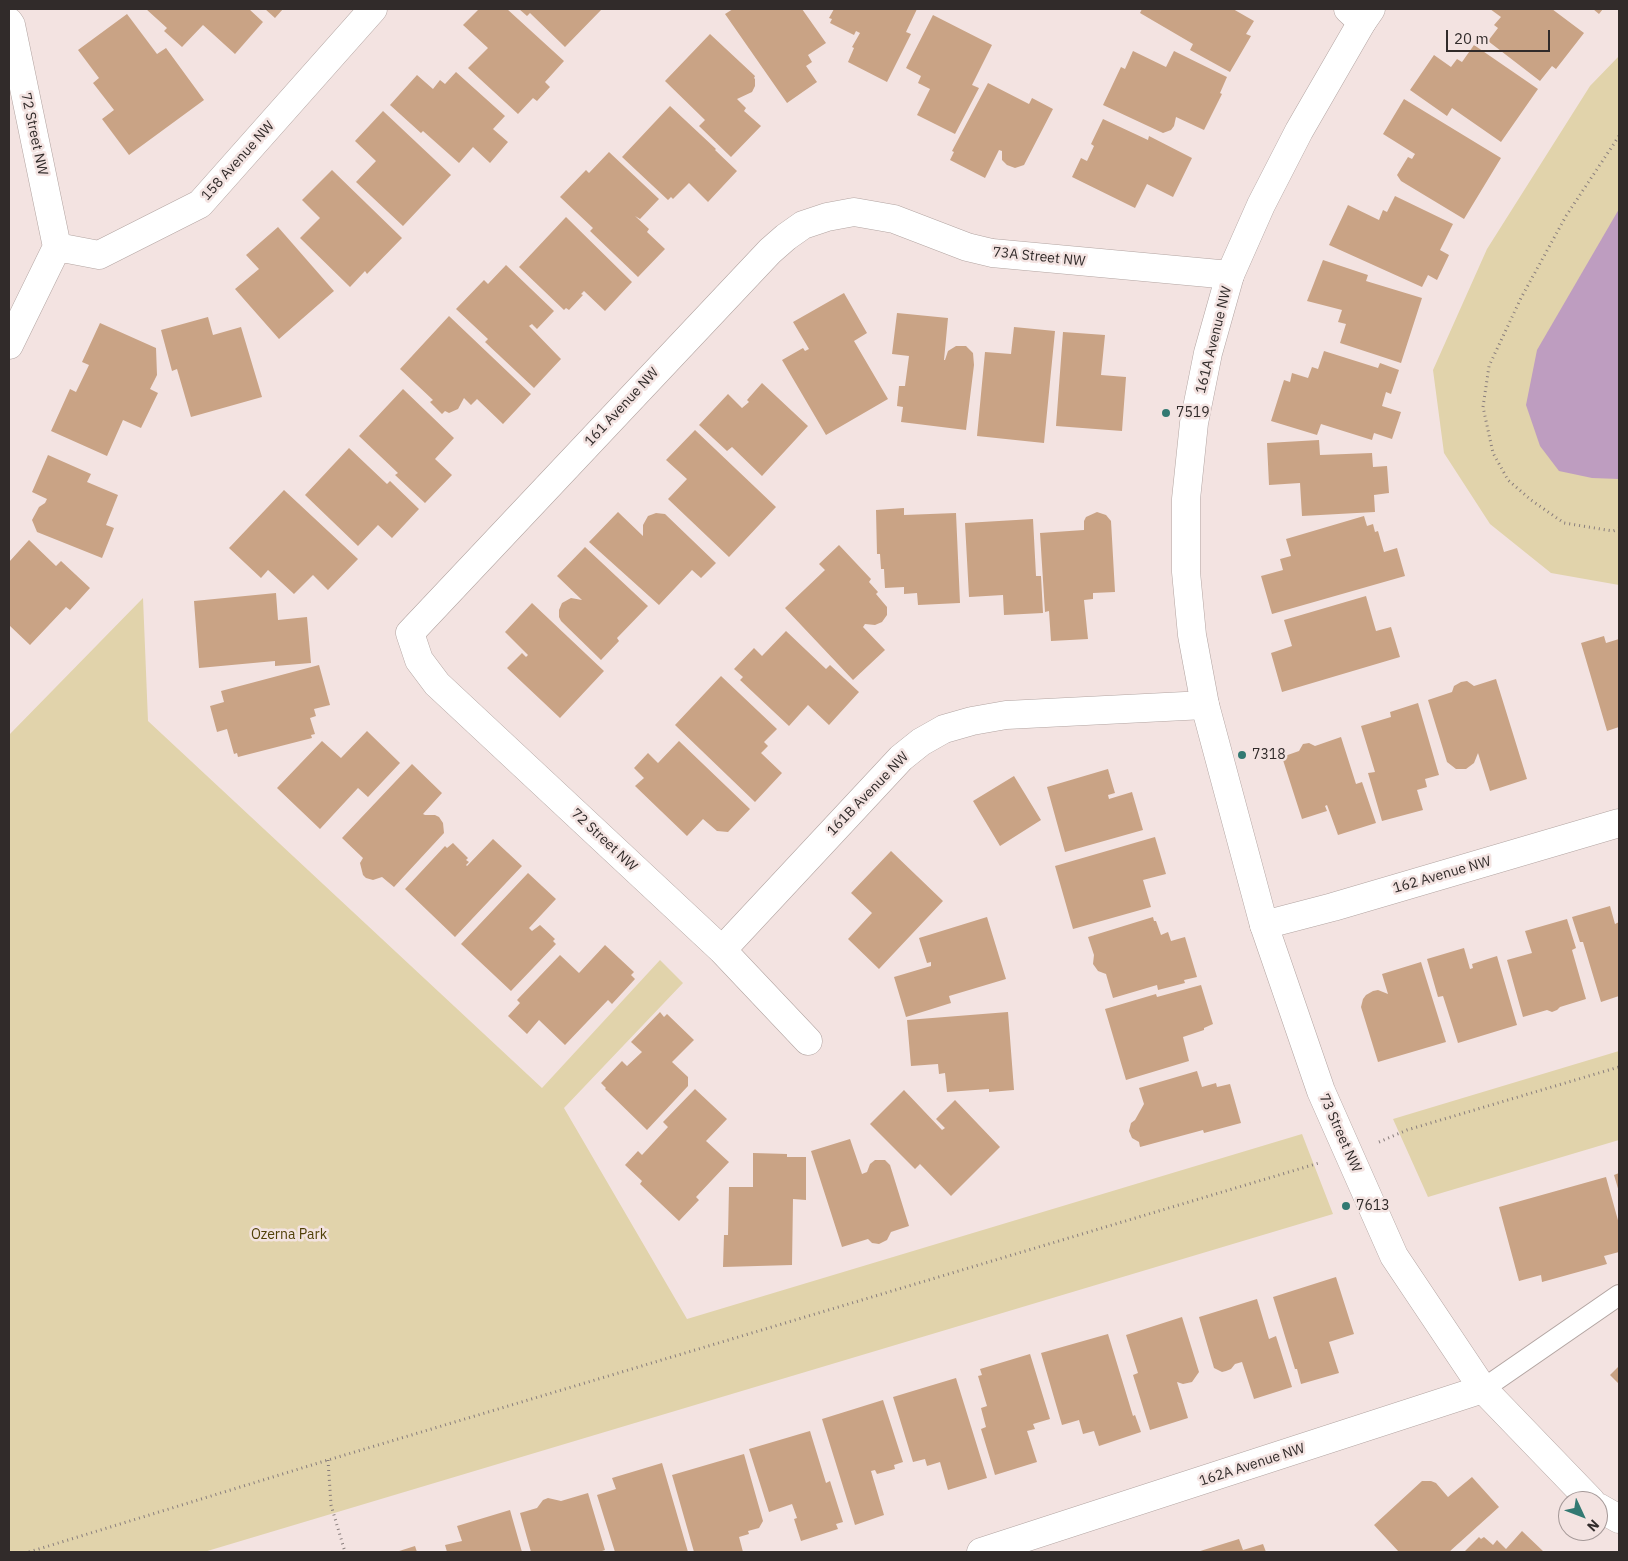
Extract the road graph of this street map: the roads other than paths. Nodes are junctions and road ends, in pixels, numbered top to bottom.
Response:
1 (373, 9) edge
2 (1360, 13) edge
3 (9, 22) edge
4 (854, 212) joint
5 (57, 247) junction
6 (1230, 275) junction
7 (9, 345) edge
8 (410, 633) joint
9 (1205, 705) junction
10 (1619, 823) edge
11 (1264, 925) junction
12 (722, 950) junction
13 (808, 1041) dead end
14 (1619, 1295) edge
15 (1483, 1390) junction
16 (1581, 1491) edge
17 (1608, 1513) edge
18 (1619, 1519) edge
19 (1022, 1546) edge
20 (981, 1552) edge

1 - 5 street, 158 Avenue NW
2 - 6 street, 161A Avenue NW
3 - 5 street, 72 Street NW
4 - 6 street, 73A Street NW
4 - 8 street, 161 Avenue NW
5 - 7 street
6 - 9 street, 161A Avenue NW
8 - 12 street, 72 Street NW
9 - 11 street, 73 Street NW
9 - 12 street, 161B Avenue NW
10 - 11 street, 162 Avenue NW
11 - 15 street, 73 Street NW
12 - 13 street, 72 Street NW
14 - 15 lane
15 - 16 street, 73 Street NW
15 - 19 street, 162A Avenue NW
17 - 18 street
19 - 20 street, 162A Avenue NW

